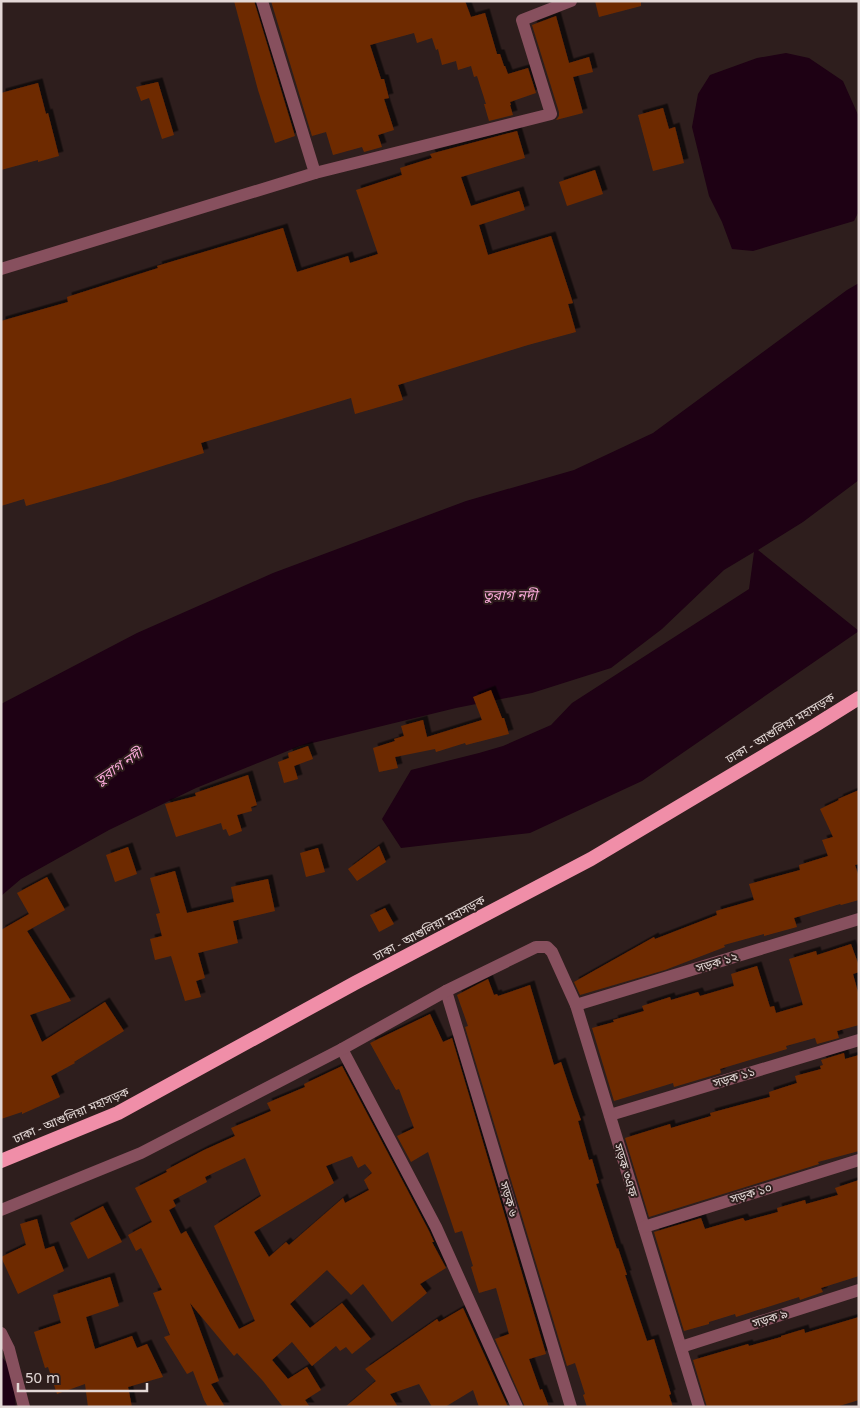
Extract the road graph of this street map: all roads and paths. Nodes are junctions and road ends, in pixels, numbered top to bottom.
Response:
1 (262, 1) edge
2 (571, 1) edge
3 (315, 173) junction
4 (1, 269) edge
5 (859, 698) edge
6 (859, 919) edge
7 (446, 991) junction
8 (576, 1005) junction
9 (859, 1040) edge
10 (342, 1049) junction
11 (610, 1115) junction
12 (859, 1160) edge
13 (1, 1161) edge
14 (1, 1210) edge
15 (644, 1227) junction
16 (859, 1290) edge
17 (1, 1333) edge
18 (681, 1347) junction
19 (24, 1407) edge
20 (516, 1407) edge
21 (571, 1407) edge
22 (699, 1407) edge

1 - 3 street
2 - 3 street
3 - 4 street
5 - 13 highway, ঢাকা - আশুলিয়া মহাসড়ক
6 - 8 street, সড়ক ১২
7 - 8 street, সড়ক ৩এফ
7 - 10 street
7 - 21 street, সড়ক ৬
8 - 11 street, সড়ক ৩এফ
9 - 11 street, সড়ক ১১
10 - 14 street
10 - 20 street
11 - 15 street, সড়ক ৩এফ
12 - 15 street, সড়ক ১০
15 - 18 street, সড়ক ৩এফ
16 - 18 street, সড়ক ৯
17 - 19 street
18 - 22 street, সড়ক ৩এফ

